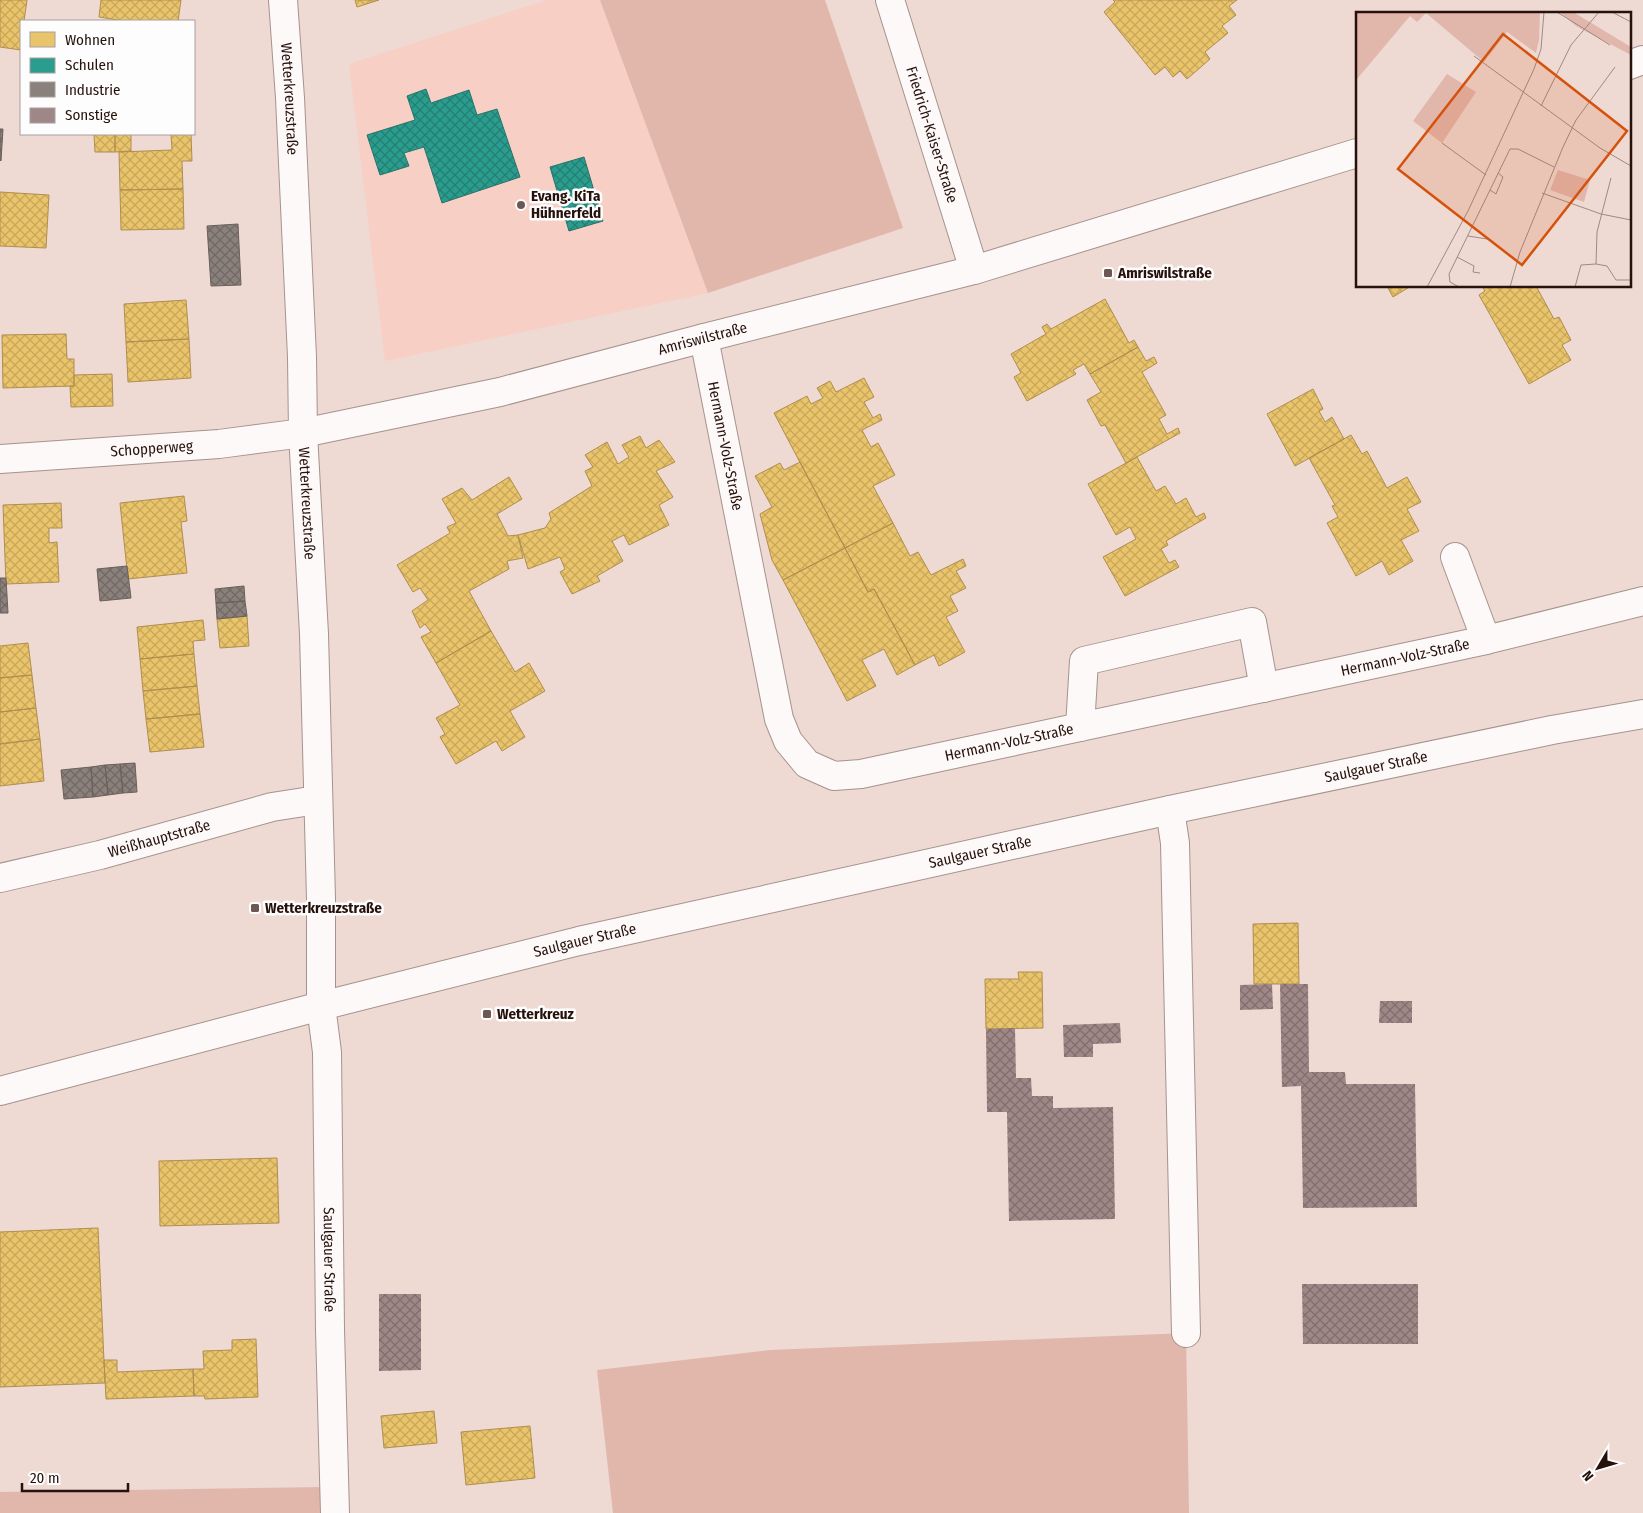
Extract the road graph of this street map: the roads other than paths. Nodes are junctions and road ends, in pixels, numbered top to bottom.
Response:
1 (283, 0) edge
2 (890, 0) edge
3 (1643, 60) edge
4 (1630, 65) edge
5 (1356, 153) edge
6 (974, 270) junction
7 (704, 338) junction
8 (303, 433) junction
9 (0, 459) edge
10 (1455, 557) dead end
11 (1643, 601) edge
12 (1486, 640) junction
13 (1264, 688) junction
14 (1643, 714) edge
15 (1080, 728) junction
16 (317, 800) junction
17 (1170, 810) junction
18 (0, 878) edge
19 (321, 1006) junction
20 (0, 1091) edge
21 (1186, 1333) dead end
22 (336, 1513) edge

1 - 8 street, Wetterkreuzstraße
2 - 6 street, Friedrich-Kaiser-Straße
3 - 4 street
5 - 6 street, Amriswilstraße
6 - 7 street, Amriswilstraße
7 - 8 street, Amriswilstraße
7 - 15 street, Hermann-Volz-Straße
8 - 9 street, Schopperweg
8 - 16 street, Wetterkreuzstraße
10 - 12 street
11 - 12 street, Hermann-Volz-Straße
12 - 13 street, Hermann-Volz-Straße
13 - 15 street, Hermann-Volz-Straße
13 - 15 street
14 - 17 street, Saulgauer Straße
16 - 18 street, Weißhauptstraße
16 - 19 street, Wetterkreuzstraße
17 - 19 street, Saulgauer Straße
17 - 21 street
19 - 20 street, Saulgauer Straße
19 - 22 street, Saulgauer Straße

